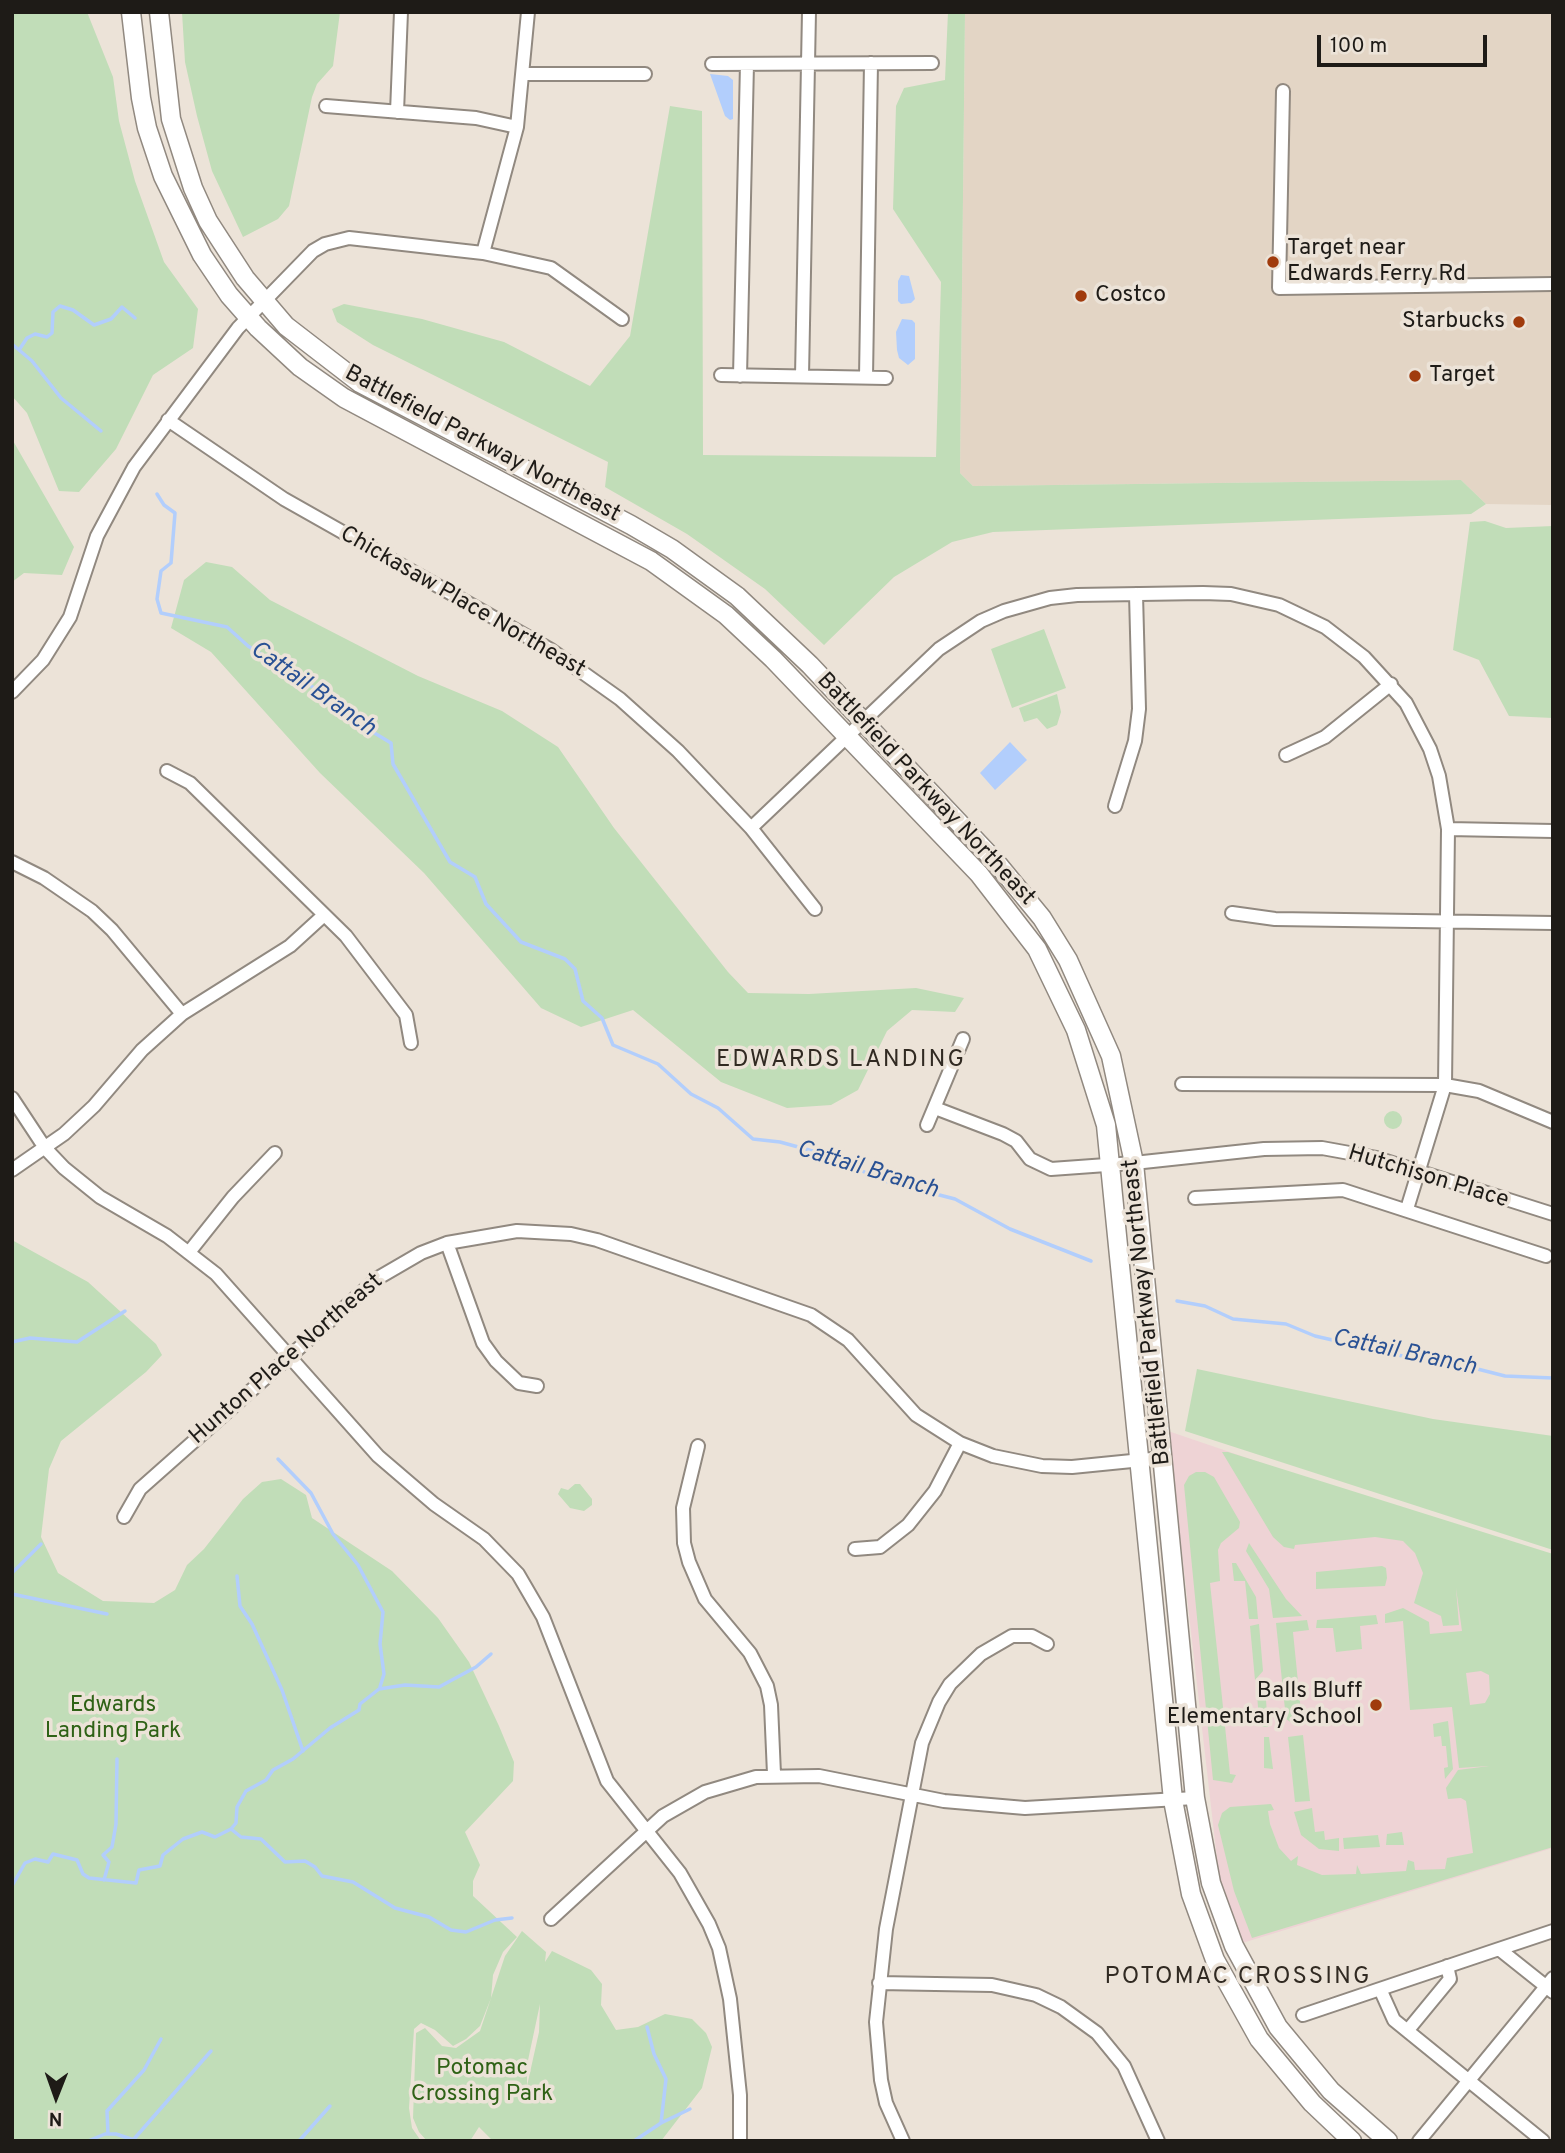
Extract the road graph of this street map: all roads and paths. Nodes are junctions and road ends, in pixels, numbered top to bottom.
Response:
1 (131, 12) edge
2 (159, 12) edge
3 (401, 12) edge
4 (528, 12) edge
5 (809, 12) edge
6 (808, 63) junction
7 (871, 63) junction
8 (932, 63) dead end
9 (712, 64) dead end
10 (747, 64) junction
11 (523, 74) junction
12 (645, 74) dead end
13 (1283, 91) dead end
14 (326, 106) dead end
15 (397, 112) junction
16 (517, 127) junction
17 (483, 253) junction
18 (1553, 284) edge
19 (263, 301) junction
20 (248, 317) junction
21 (622, 319) dead end
22 (721, 375) dead end
23 (740, 376) junction
24 (802, 376) junction
25 (866, 377) junction
26 (886, 378) dead end
27 (168, 420) junction
28 (1136, 594) junction
29 (1391, 684) junction
30 (12, 692) edge
31 (863, 721) junction
32 (846, 736) junction
33 (1286, 755) dead end
34 (167, 771) dead end
35 (1115, 806) dead end
36 (751, 828) junction
37 (1448, 829) junction
38 (1553, 831) edge
39 (12, 862) edge
40 (815, 909) dead end
41 (1232, 913) dead end
42 (324, 915) junction
43 (1447, 922) junction
44 (1553, 923) edge
45 (182, 1014) junction
46 (963, 1039) dead end
47 (411, 1043) dead end
48 (1182, 1084) dead end
49 (1445, 1085) junction
50 (12, 1098) edge
51 (935, 1108) junction
52 (1553, 1122) edge
53 (927, 1125) dead end
54 (45, 1148) junction
55 (275, 1153) dead end
56 (1135, 1163) junction
57 (1111, 1165) junction
58 (12, 1170) edge
59 (1419, 1171) junction
60 (1195, 1199) dead end
61 (1407, 1209) junction
62 (1553, 1214) edge
63 (447, 1243) junction
64 (190, 1251) junction
65 (1546, 1256) dead end
66 (291, 1356) junction
67 (537, 1386) dead end
68 (960, 1443) junction
69 (698, 1446) dead end
70 (1163, 1458) junction
71 (1140, 1460) junction
72 (124, 1517) dead end
73 (855, 1549) dead end
74 (1046, 1644) dead end
75 (774, 1774) junction
76 (910, 1795) junction
77 (1195, 1798) junction
78 (1173, 1800) junction
79 (645, 1831) junction
80 (551, 1919) dead end
81 (1553, 1931) edge
82 (1499, 1949) junction
83 (1447, 1966) junction
84 (879, 1983) junction
85 (1550, 1986) edge
86 (1380, 1989) junction
87 (1303, 2015) dead end
88 (1408, 2030) junction
89 (1469, 2081) junction
90 (740, 2141) edge
91 (903, 2141) edge
92 (1158, 2141) edge
93 (1352, 2141) edge
94 (1388, 2141) edge
95 (1419, 2141) edge
96 (1543, 2141) edge

1 - 20 main road, Battlefield Parkway Northeast
2 - 19 main road, Battlefield Parkway Northeast
3 - 15 street
4 - 11 street
5 - 6 street
6 - 7 street
6 - 10 street
6 - 24 street
7 - 8 street
7 - 25 street
9 - 10 street
10 - 23 street
11 - 12 street
11 - 16 street
13 - 18 street
14 - 15 street
15 - 16 street
16 - 17 street
17 - 19 street
17 - 21 street
19 - 20 street
19 - 31 main road, Battlefield Parkway Northeast
20 - 27 street
20 - 32 main road, Battlefield Parkway Northeast
22 - 23 street
23 - 24 street
24 - 25 street
25 - 26 street
27 - 30 street
27 - 36 street, Chickasaw Place Northeast
28 - 29 street
28 - 31 street
28 - 35 street
29 - 33 street
29 - 37 street
31 - 32 street
31 - 56 main road, Battlefield Parkway Northeast
32 - 36 street
32 - 57 main road, Battlefield Parkway Northeast
34 - 42 street
36 - 40 street, Chickasaw Place Northeast
37 - 38 street
37 - 43 street
39 - 45 street
41 - 43 street
42 - 45 street
42 - 47 street
43 - 44 street
43 - 49 street
45 - 54 street
46 - 51 street
48 - 49 street
49 - 52 street
49 - 59 street
50 - 54 street
51 - 53 street
51 - 57 street, Hutchison Place
54 - 58 street
54 - 64 street
55 - 64 street
56 - 57 street, Hutchison Place
56 - 59 street, Hutchison Place
56 - 70 main road, Battlefield Parkway Northeast
57 - 71 main road, Battlefield Parkway Northeast
59 - 61 street
59 - 62 street, Hutchison Place
60 - 61 street
61 - 65 street
63 - 66 street, Hunton Place Northeast
63 - 67 street
63 - 68 street, Hunton Place Northeast
64 - 66 street
66 - 72 street, Hunton Place Northeast
66 - 79 street
68 - 71 street, Hunton Place Northeast
68 - 73 street
69 - 75 street
70 - 71 street, Hunton Place Northeast
70 - 77 main road, Battlefield Parkway Northeast
71 - 78 main road, Battlefield Parkway Northeast
74 - 76 street
75 - 76 street
75 - 79 street
76 - 78 street
76 - 84 street
77 - 78 street
77 - 94 main road, Battlefield Parkway Northeast
78 - 93 main road, Battlefield Parkway Northeast
79 - 80 street
79 - 90 street
81 - 82 street
82 - 83 street
82 - 85 street
83 - 86 street
83 - 88 street
84 - 91 street
84 - 92 street
85 - 89 street
86 - 87 street
86 - 88 street
88 - 89 street
89 - 95 street
89 - 96 street

